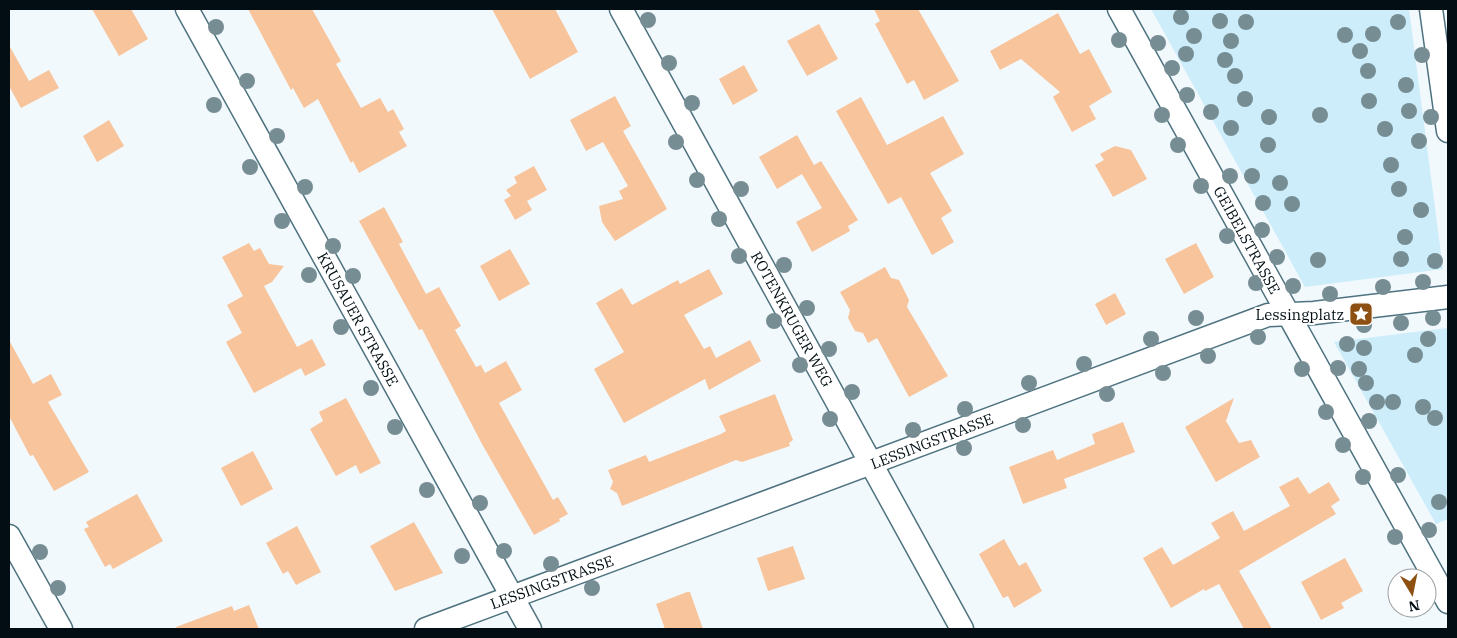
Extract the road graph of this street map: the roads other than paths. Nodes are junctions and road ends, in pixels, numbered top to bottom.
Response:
1 (187, 9) edge
2 (621, 9) edge
3 (1119, 9) edge
4 (1432, 9) edge
5 (1448, 131) edge
6 (1448, 297) edge
7 (1289, 314) junction
8 (871, 464) junction
9 (9, 536) edge
10 (511, 596) junction
11 (1448, 602) edge
12 (61, 629) edge
13 (426, 629) edge
14 (530, 629) edge
15 (962, 629) edge

1 - 10 street, KRUSAUER STRASSE
2 - 8 street, ROTENKRUGER WEG
3 - 7 street, GEIBELSTRASSE
4 - 5 street
6 - 7 street, LESSINGSTRASSE
7 - 8 street, LESSINGSTRASSE
7 - 11 street, GEIBELSTRASSE
8 - 10 street, LESSINGSTRASSE
8 - 15 street, ROTENKRUGER WEG
9 - 12 street
10 - 13 street, LESSINGSTRASSE
10 - 14 street, KRUSAUER STRASSE

